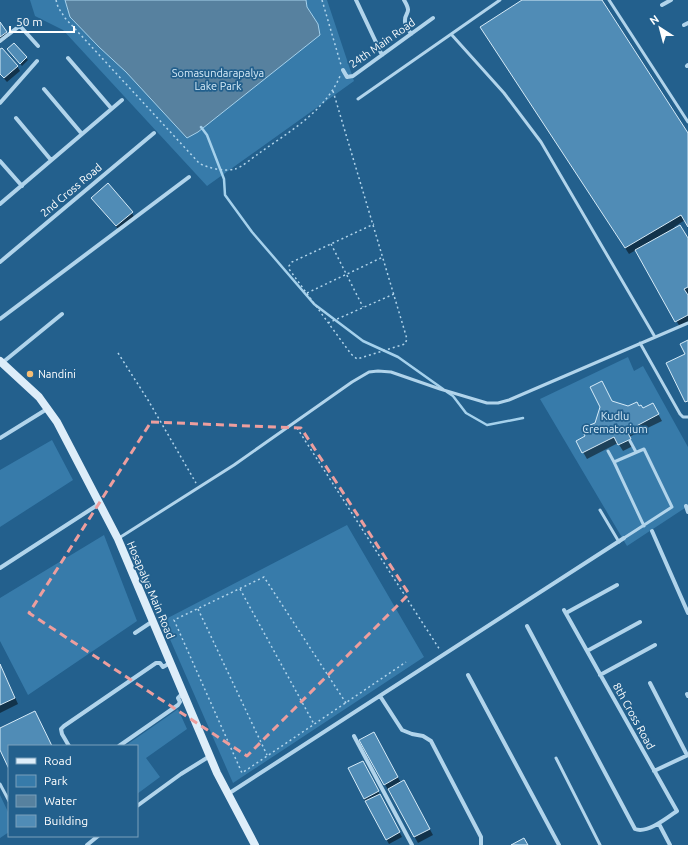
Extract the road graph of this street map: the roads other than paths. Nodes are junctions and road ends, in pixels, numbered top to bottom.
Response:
1 (356, 0) edge
2 (404, 0) edge
3 (500, 0) edge
4 (609, 0) edge
5 (671, 0) edge
6 (662, 5) dead end
7 (433, 18) dead end
8 (26, 21) dead end
9 (20, 26) junction
10 (411, 34) junction
11 (451, 34) junction
12 (0, 41) edge
13 (38, 46) dead end
14 (382, 55) junction
15 (68, 58) dead end
16 (37, 61) dead end
17 (343, 70) road end
18 (44, 89) dead end
19 (358, 98) dead end
20 (122, 100) dead end
21 (0, 103) edge
22 (111, 108) junction
23 (16, 118) dead end
24 (688, 122) edge
25 (154, 133) dead end
26 (82, 134) junction
27 (0, 160) edge
28 (51, 160) junction
29 (189, 177) dead end
30 (22, 186) junction
31 (0, 204) edge
32 (0, 262) edge
33 (62, 314) dead end
34 (0, 318) edge
35 (688, 323) edge
36 (655, 336) junction
37 (640, 343) junction
38 (1, 363) edge
39 (47, 409) junction
40 (688, 417) edge
41 (0, 438) edge
42 (630, 441) dead end
43 (608, 451) dead end
44 (636, 452) junction
45 (614, 462) junction
46 (100, 504) junction
47 (686, 506) dead end
48 (600, 510) dead end
49 (688, 512) edge
50 (644, 526) junction
51 (652, 532) dead end
52 (624, 538) joint
53 (118, 539) junction
54 (619, 542) junction
55 (0, 568) edge
56 (617, 585) dead end
57 (688, 613) edge
58 (153, 621) junction
59 (640, 622) dead end
60 (526, 626) dead end
61 (135, 632) dead end
62 (654, 645) dead end
63 (587, 650) junction
64 (170, 663) junction
65 (468, 675) dead end
66 (600, 675) junction
67 (650, 683) dead end
68 (183, 694) junction
69 (380, 696) junction
70 (354, 736) dead end
71 (68, 745) edge
72 (120, 745) edge
73 (687, 755) edge
74 (210, 756) junction
75 (556, 758) dead end
76 (654, 771) junction
77 (0, 784) edge
78 (228, 794) junction
79 (8, 799) edge
80 (138, 805) edge
81 (659, 824) junction
82 (97, 837) edge
83 (87, 845) edge
84 (255, 845) edge
85 (412, 845) edge
86 (481, 845) edge
87 (559, 845) edge
88 (600, 845) edge
89 (670, 845) edge

1 - 14 street
2 - 10 street
3 - 11 lane
4 - 24 lane
5 - 6 street
7 - 10 street, 24th Main Road
8 - 9 street
9 - 12 street
9 - 13 street
10 - 14 street, 24th Main Road
11 - 19 lane
11 - 36 lane
14 - 17 street, 24th Main Road
15 - 22 street
16 - 21 street
18 - 26 street
20 - 22 street
22 - 26 street
23 - 28 street
25 - 32 street, 2nd Cross Road
26 - 28 street
27 - 30 street
28 - 30 street
29 - 34 street
30 - 31 street
33 - 38 street
35 - 36 lane
36 - 37 lane
37 - 40 lane
37 - 53 lane
38 - 39 street, Hosapalya Main Road
39 - 41 street
39 - 46 street, Hosapalya Main Road
42 - 44 lane
43 - 45 lane
44 - 45 lane
44 - 50 lane
45 - 50 lane
46 - 53 street, Hosapalya Main Road
46 - 55 street
47 - 49 street
48 - 54 lane
50 - 52 lane
51 - 57 street
52 - 54 street
53 - 58 street, Hosapalya Main Road
54 - 69 street
56 - 63 street, 8th Cross Road
58 - 61 street
58 - 64 street, Hosapalya Main Road
59 - 63 street
60 - 81 street
62 - 66 street
63 - 66 street, 8th Cross Road
64 - 68 street, Hosapalya Main Road
64 - 71 street
65 - 87 street
66 - 76 street, 8th Cross Road
67 - 73 street
68 - 72 street
68 - 74 street, Hosapalya Main Road
69 - 78 street
69 - 86 street
70 - 85 street
73 - 76 street
74 - 78 street, Hosapalya Main Road
74 - 80 street
75 - 88 lane
76 - 81 street, 8th Cross Road
77 - 79 lane
78 - 84 street, Hosapalya Main Road
81 - 89 street
82 - 83 street

